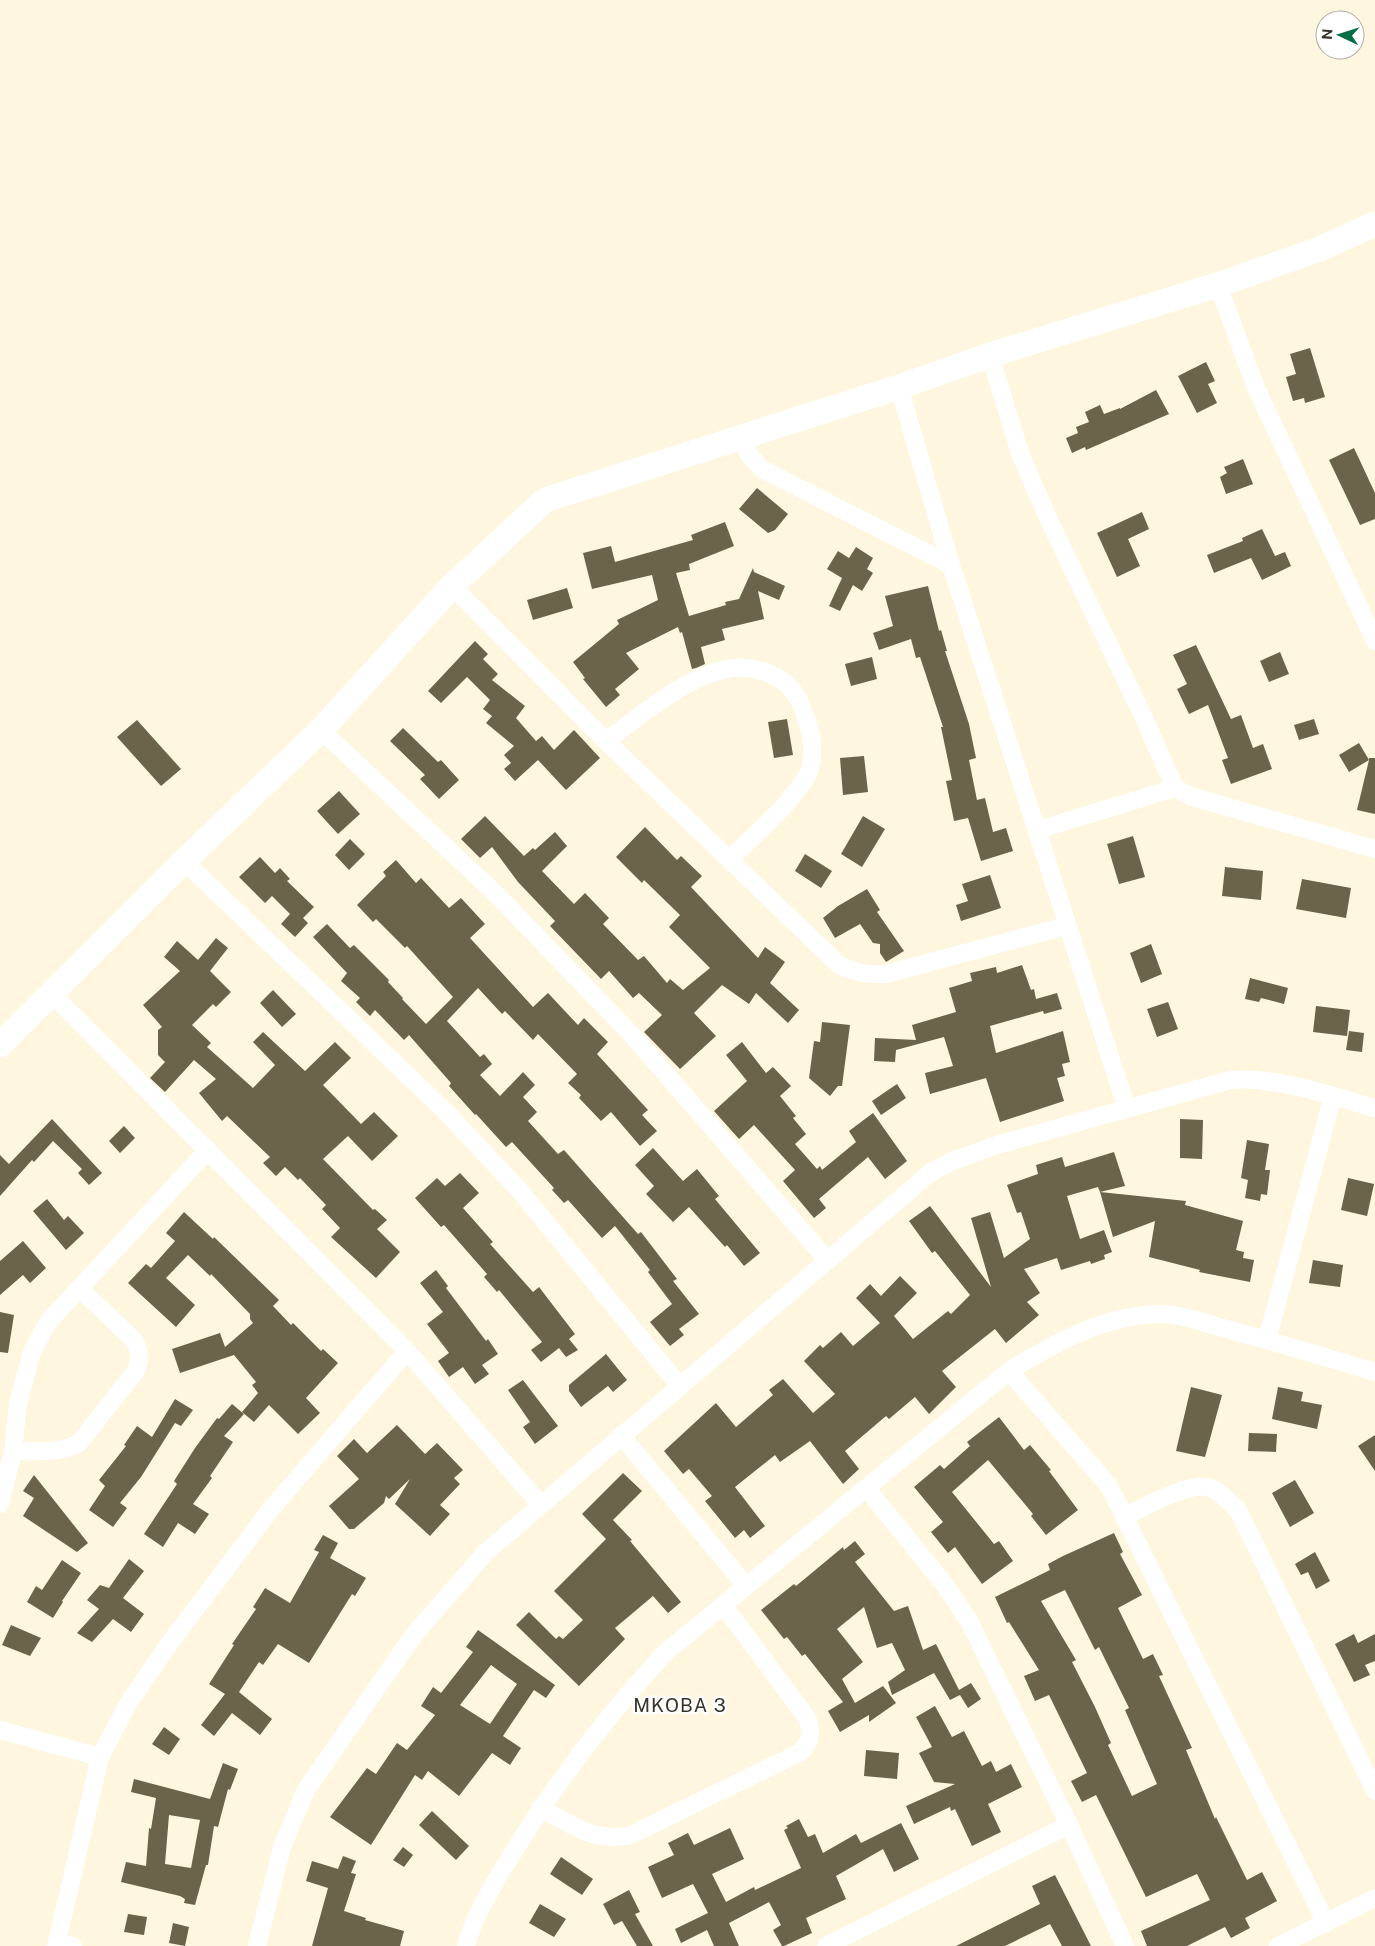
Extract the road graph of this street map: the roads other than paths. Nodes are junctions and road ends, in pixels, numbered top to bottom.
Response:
1 (1375, 224) edge
2 (1218, 285) junction
3 (990, 356) junction
4 (899, 387) junction
5 (740, 437) junction
6 (950, 565) junction
7 (452, 586) junction
8 (1375, 642) edge
9 (321, 730) junction
10 (606, 741) junction
11 (1175, 788) junction
12 (1038, 830) junction
13 (1375, 849) edge
14 (730, 859) junction
15 (184, 862) junction
16 (1066, 926) junction
17 (51, 994) junction
18 (0, 1045) edge
19 (1333, 1096) junction
20 (1375, 1108) edge
21 (1126, 1109) junction
22 (208, 1150) junction
23 (827, 1260) junction
24 (79, 1288) junction
25 (1267, 1340) junction
26 (407, 1351) junction
27 (1009, 1371) junction
28 (1375, 1372) edge
29 (680, 1384) junction
30 (621, 1435) junction
31 (13, 1451) junction
32 (867, 1489) junction
33 (0, 1504) edge
34 (541, 1505) junction
35 (1124, 1517) junction
36 (746, 1586) junction
37 (724, 1606) junction
38 (0, 1730) edge
39 (100, 1757) junction
40 (1375, 1791) edge
41 (540, 1808) junction
42 (1069, 1825) junction
43 (1375, 1898) edge
44 (1326, 1923) junction
45 (62, 1945) edge
46 (257, 1946) edge
47 (466, 1946) edge
48 (826, 1946) edge
49 (1124, 1946) edge
50 (1278, 1946) edge

1 - 2 street
2 - 3 street
2 - 8 street
3 - 4 street
3 - 11 street
4 - 5 street
4 - 6 street
5 - 6 street
5 - 7 street
6 - 12 street
7 - 9 street
7 - 10 street
9 - 15 street
9 - 23 street
10 - 14 street
10 - 14 street
11 - 12 street
11 - 13 street
12 - 16 street
14 - 16 street
15 - 17 street
15 - 29 street
16 - 21 street
17 - 18 street
17 - 22 street
19 - 20 street
19 - 21 street
19 - 25 street
21 - 23 street
22 - 24 street
22 - 26 street
23 - 29 street
24 - 31 street
24 - 31 street
25 - 27 street
25 - 28 street
26 - 34 street
26 - 39 street
27 - 32 street
27 - 35 street
29 - 30 street
30 - 34 street
30 - 36 street
31 - 33 street
32 - 36 street
32 - 42 street
34 - 46 street
35 - 40 street
35 - 44 street
36 - 37 street
37 - 41 street
37 - 41 street
38 - 39 street
39 - 45 street
41 - 47 street
42 - 48 street
42 - 49 street
43 - 44 street
44 - 50 street

